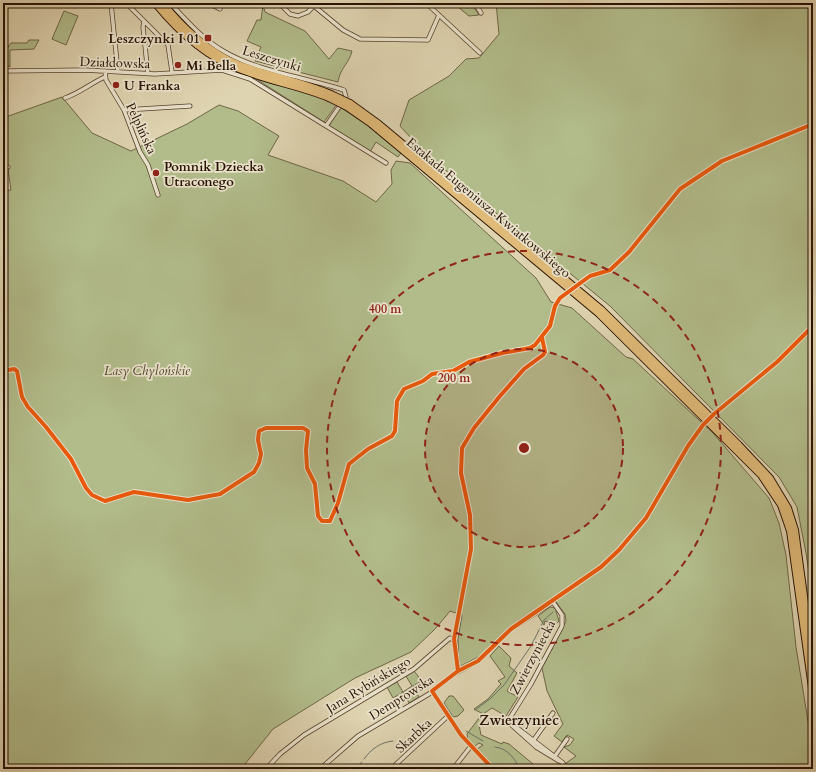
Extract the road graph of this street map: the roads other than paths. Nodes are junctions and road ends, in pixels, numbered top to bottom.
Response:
1 (111, 3) edge
2 (126, 3) edge
3 (170, 3) edge
4 (208, 3) edge
5 (222, 3) edge
6 (271, 3) edge
7 (426, 3) edge
8 (475, 3) edge
9 (158, 4) edge
10 (315, 5) edge
11 (481, 13) dead end
12 (439, 15) junction
13 (144, 21) junction
14 (480, 53) dead end
15 (225, 70) joint
16 (3, 71) edge
17 (105, 71) junction
18 (118, 72) junction
19 (172, 72) junction
20 (148, 74) junction
21 (105, 77) junction
22 (65, 98) dead end
23 (190, 106) dead end
24 (124, 110) junction
25 (326, 126) junction
26 (386, 163) dead end
27 (8, 167) dead end
28 (3, 168) edge
29 (158, 195) dead end
30 (763, 473) junction
31 (553, 602) joint
32 (813, 662) edge
33 (458, 671) junction
34 (432, 691) junction
35 (813, 695) edge
36 (553, 713) dead end
37 (449, 715) junction
38 (508, 721) junction
39 (567, 739) dead end
40 (533, 741) junction
41 (471, 746) junction
42 (555, 756) junction
43 (266, 769) edge
44 (320, 769) edge
45 (391, 769) edge
46 (454, 769) edge
47 (493, 769) edge

1 - 18 street
2 - 13 street
3 - 25 street, Leszczynki
4 - 5 street
6 - 10 street
7 - 12 street
8 - 11 street
9 - 30 highway, Estakada Eugeniusza Kwiatkowskiego, bridge
10 - 12 street
12 - 14 street
13 - 19 street
13 - 20 street
15 - 19 street, Działdowska
15 - 25 street, Leszczynki
16 - 17 street, Działdowska
17 - 18 street, Działdowska
17 - 21 street, Pelplińska
18 - 20 street, Działdowska
19 - 20 street, Działdowska
21 - 22 street
21 - 24 street, Pelplińska
23 - 24 street
24 - 29 street, Pelplińska
25 - 26 street, Leszczynki
27 - 28 street
30 - 32 highway, Estakada Eugeniusza Kwiatkowskiego
30 - 35 highway, Estakada Eugeniusza Kwiatkowskiego
31 - 33 street, Demptowska
31 - 38 street, Zwierzyniecka
33 - 34 street, Demptowska
33 - 43 street, Jana Rybińskiego
34 - 37 street
34 - 44 street, Demptowska
36 - 40 street
37 - 41 street
37 - 45 street, Skarbka
38 - 40 street
38 - 42 street
39 - 42 street
40 - 42 street
41 - 46 street
41 - 47 street

